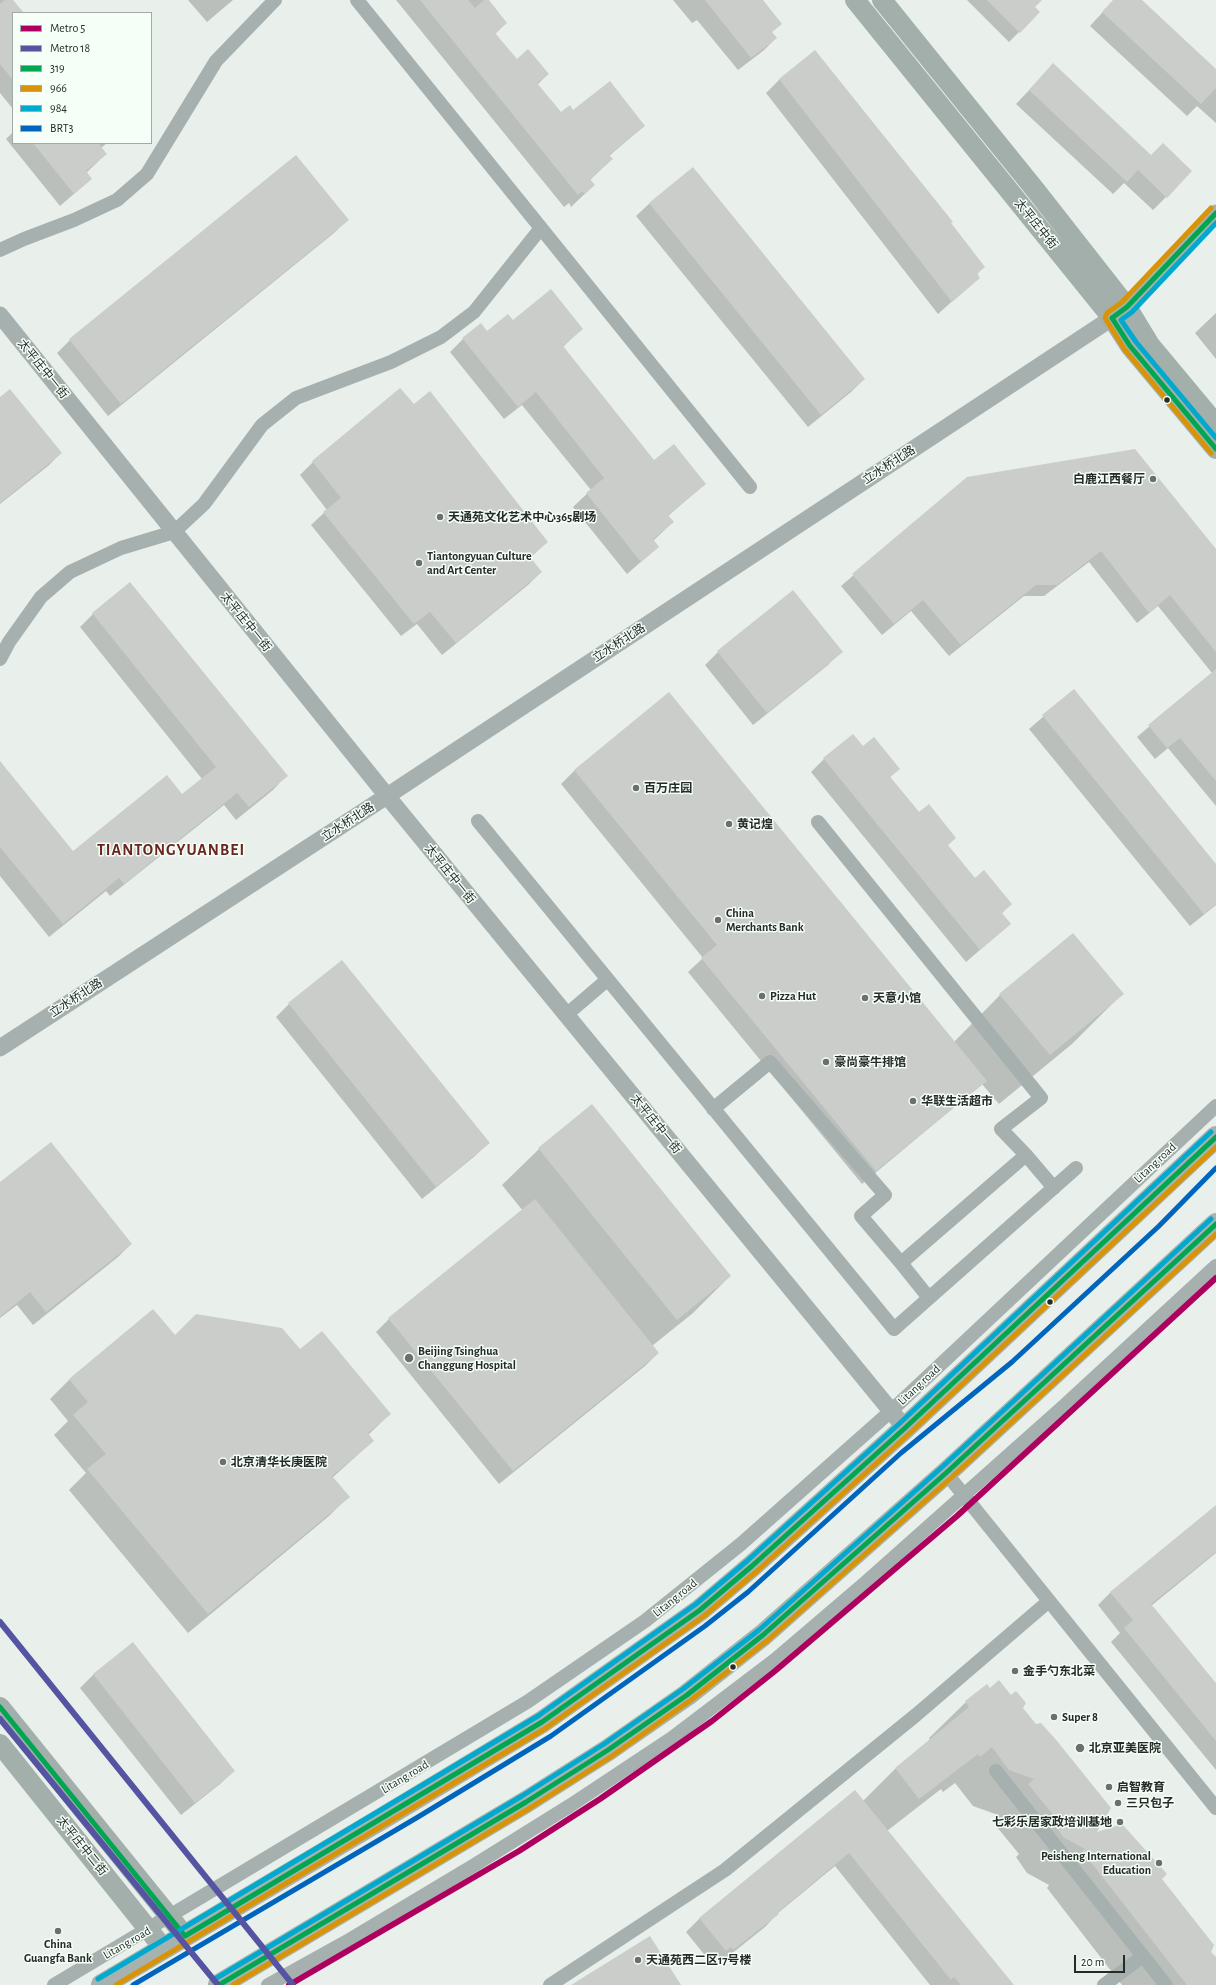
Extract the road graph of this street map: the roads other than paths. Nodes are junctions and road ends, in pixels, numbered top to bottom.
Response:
1 (275, 0) edge
2 (357, 0) edge
3 (855, 0) edge
4 (882, 0) edge
5 (1216, 213) edge
6 (541, 228) junction
7 (0, 250) edge
8 (1119, 312) junction
9 (0, 316) edge
10 (1216, 424) edge
11 (1216, 449) edge
12 (750, 487) dead end
13 (174, 532) junction
14 (0, 659) edge
15 (387, 796) junction
16 (478, 821) dead end
17 (818, 822) dead end
18 (608, 980) junction
19 (566, 1016) junction
20 (0, 1048) edge
21 (1216, 1106) edge
22 (713, 1109) junction
23 (1216, 1137) edge
24 (1026, 1155) junction
25 (1076, 1168) dead end
26 (1054, 1188) junction
27 (1216, 1224) edge
28 (901, 1263) junction
29 (1216, 1266) edge
30 (929, 1298) junction
31 (891, 1411) junction
32 (905, 1428) junction
33 (946, 1473) junction
34 (964, 1495) junction
35 (1049, 1601) junction
36 (0, 1707) edge
37 (0, 1744) edge
38 (996, 1771) dead end
39 (1216, 1808) edge
40 (170, 1918) junction
41 (149, 1930) junction
42 (185, 1936) junction
43 (164, 1948) junction
44 (1143, 1956) junction
45 (54, 1985) edge
46 (102, 1985) edge
47 (219, 1985) edge
48 (268, 1985) edge
49 (550, 1985) edge
50 (1104, 1985) edge
51 (1166, 1985) edge

1 - 7 street
2 - 6 street
3 - 8 main road, 太平庄中街
4 - 8 main road, 太平庄中街
5 - 8 street, 立水桥北路
6 - 12 street
6 - 13 street
8 - 10 main road, 太平庄中街
8 - 11 main road, 太平庄中街
8 - 15 street, 立水桥北路
9 - 13 street, 太平庄中一街
13 - 14 street
13 - 15 street, 太平庄中一街
15 - 19 street, 太平庄中一街
15 - 20 street, 立水桥北路
16 - 18 street
17 - 24 street
18 - 19 street
18 - 22 street
19 - 31 street, 太平庄中一街
21 - 31 street, Litang road
22 - 28 street
22 - 30 street
23 - 32 main road, Litang road
24 - 26 street
24 - 28 street
25 - 26 street
26 - 30 street
27 - 33 main road
28 - 30 street
29 - 34 street
31 - 32 street, 太平庄中一街
31 - 40 street, Litang road
32 - 42 main road, Litang road
33 - 34 street
33 - 47 main road
34 - 35 street
34 - 48 street
35 - 39 street
35 - 49 street
36 - 40 main road, 太平庄中二街
37 - 41 main road, 太平庄中二街
38 - 44 street
40 - 41 street, Litang road
40 - 42 main road, 太平庄中二街
41 - 43 main road, 太平庄中二街
41 - 45 street, Litang road
42 - 43 main road, Litang road
43 - 46 main road, Litang road
44 - 50 street
44 - 51 street

